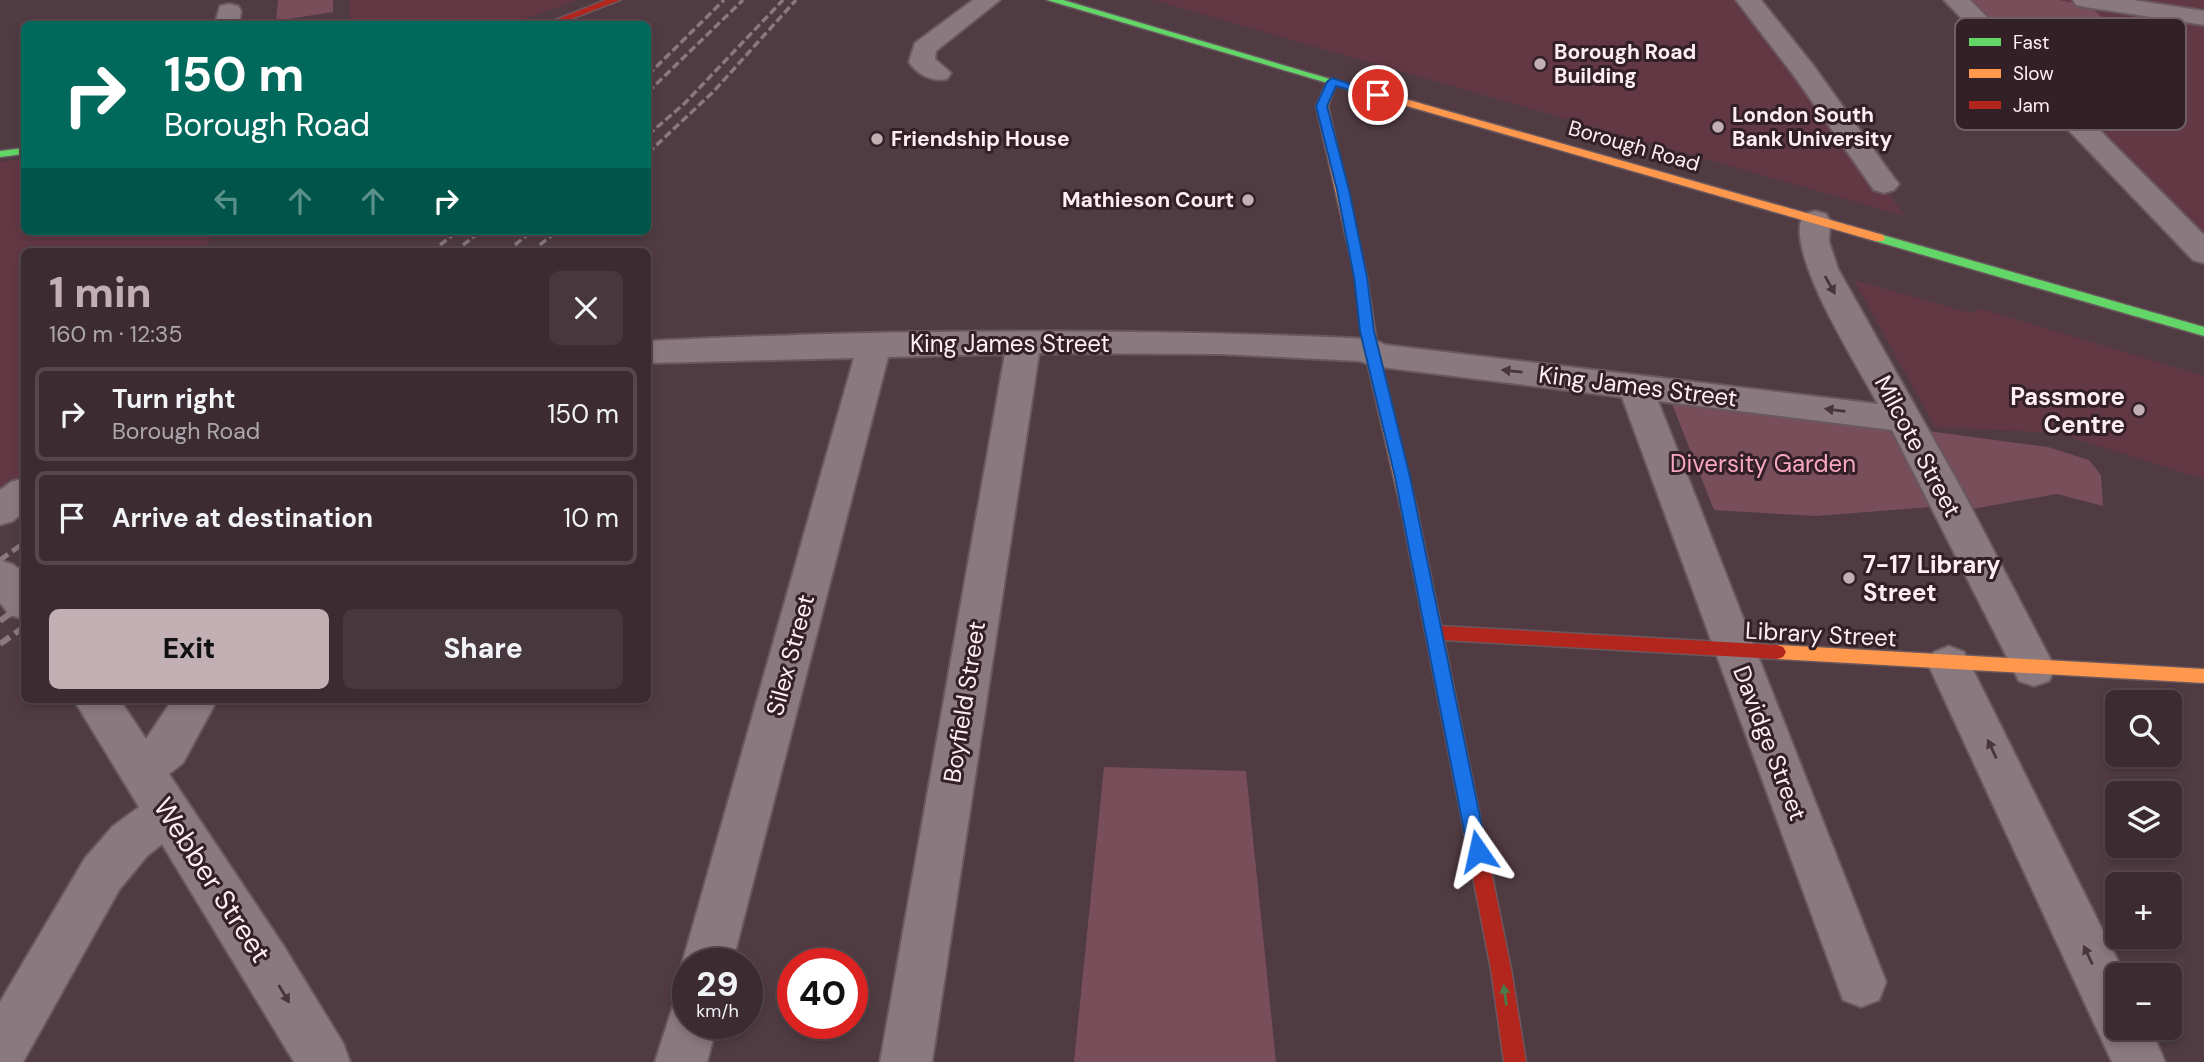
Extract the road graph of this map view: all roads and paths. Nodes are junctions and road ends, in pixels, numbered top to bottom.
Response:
1 (615, 0) edge
2 (988, 0) edge
3 (1052, 0) edge
4 (1748, 0) edge
5 (1956, 0) edge
6 (2085, 0) edge
7 (1974, 18) edge
8 (2204, 18) edge
9 (558, 21) edge
10 (939, 73) dead end
11 (1332, 82) junction
12 (2083, 130) edge
13 (21, 151) edge
14 (0, 154) edge
15 (1884, 184) dead end
16 (1815, 220) junction
17 (2204, 253) edge
18 (2204, 332) edge
19 (1024, 342) junction
20 (874, 345) junction
21 (651, 352) edge
22 (1372, 352) junction
23 (1635, 386) junction
24 (1903, 418) junction
25 (21, 494) edge
26 (0, 511) edge
27 (0, 576) edge
28 (21, 600) edge
29 (1436, 634) junction
30 (1736, 652) junction
31 (1949, 664) junction
32 (2034, 668) junction
33 (2204, 676) edge
34 (98, 703) edge
35 (193, 703) edge
36 (141, 770) junction
37 (169, 812) junction
38 (711, 948) edge
39 (1861, 982) dead end
40 (2105, 989) edge
41 (687, 1039) edge
42 (2129, 1040) edge
43 (0, 1052) edge
44 (324, 1062) edge
45 (681, 1062) edge
46 (906, 1062) edge
47 (1515, 1062) edge
48 (2139, 1062) edge

1 - 9 street
2 - 10 street
3 - 11 street, Borough Road
4 - 15 street
5 - 7 street
6 - 8 street
11 - 16 street, Borough Road
11 - 22 street
12 - 17 street
13 - 14 street
16 - 18 street, Borough Road
16 -> 24 street, Milcote Street
19 - 20 street, King James Street
19 - 22 street, King James Street
19 - 46 street, Boyfield Street
20 - 21 street, King James Street
20 - 38 street, Silex Street
23 -> 22 street, King James Street
22 - 29 street
24 -> 23 street, King James Street
23 - 30 street, Davidge Street
24 - 32 street, Milcote Street
25 - 26 street
27 - 28 street
29 - 30 street, Library Street
47 -> 29 street
30 - 31 street, Library Street
30 - 39 street, Davidge Street
31 - 32 street, Library Street
40 -> 31 street
32 - 33 street, Library Street
34 - 36 street, Webber Street
35 - 36 street
36 - 37 street, Webber Street
37 - 43 street
37 -> 44 street, Webber Street
41 - 45 street
42 - 48 street

